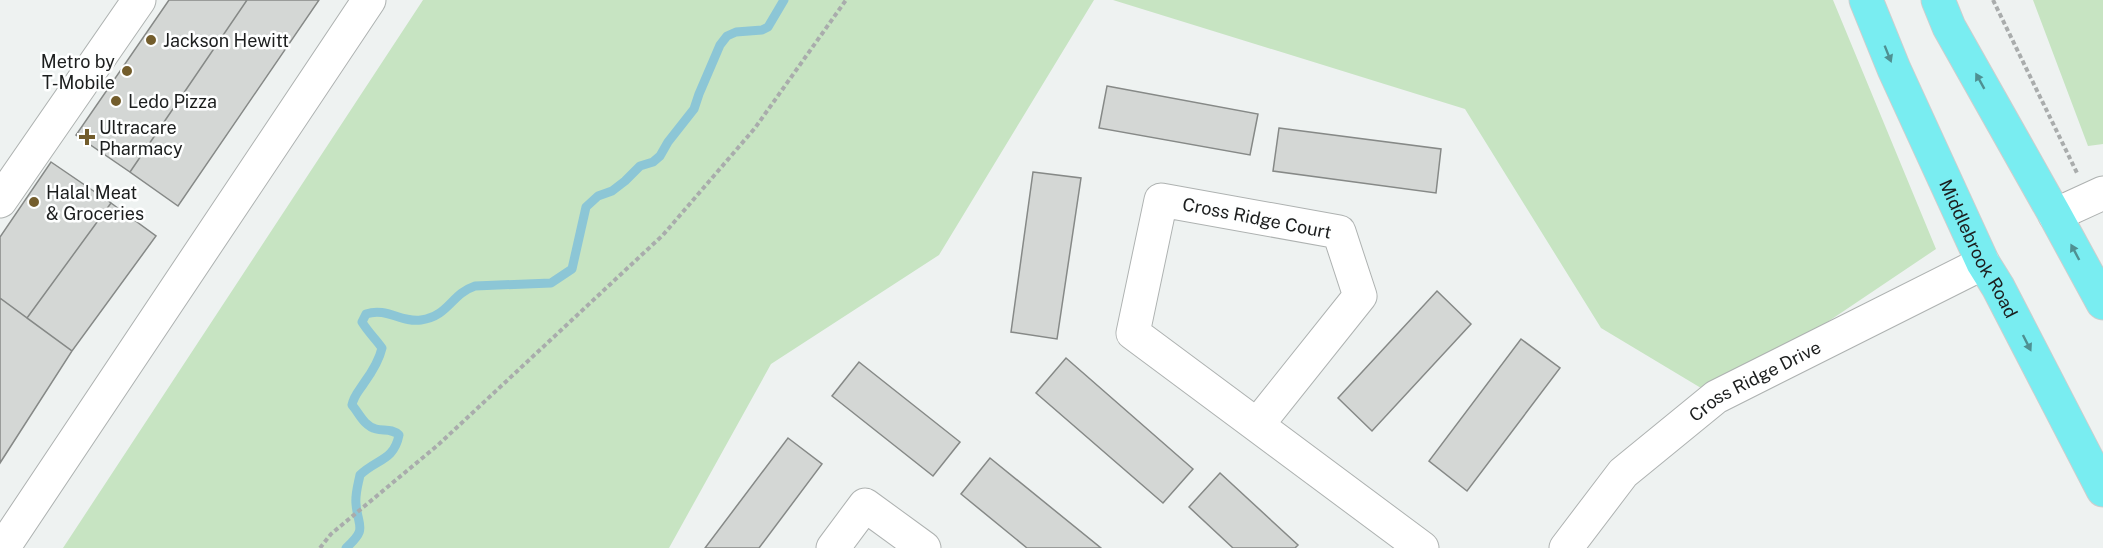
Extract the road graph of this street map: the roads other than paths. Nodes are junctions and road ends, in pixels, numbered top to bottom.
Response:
1 (138, 0) edge
2 (369, 0) edge
3 (1866, 0) edge
4 (1938, 0) edge
5 (2096, 196) edge
6 (0, 201) edge
7 (2055, 215) junction
8 (1983, 263) junction
9 (2103, 303) edge
10 (1257, 425) junction
11 (2103, 490) edge
12 (3, 548) edge
13 (832, 548) edge
14 (924, 548) edge
15 (1422, 548) edge
16 (1566, 548) edge

1 - 6 street
2 - 12 street
3 -> 8 main road, Middlebrook Road
7 -> 4 main road
5 - 7 street
9 -> 7 main road
8 -> 11 main road, Middlebrook Road
8 - 16 street, Cross Ridge Drive
10 - 10 street, Cross Ridge Court
10 - 15 street, Cross Ridge Court
13 - 14 street

